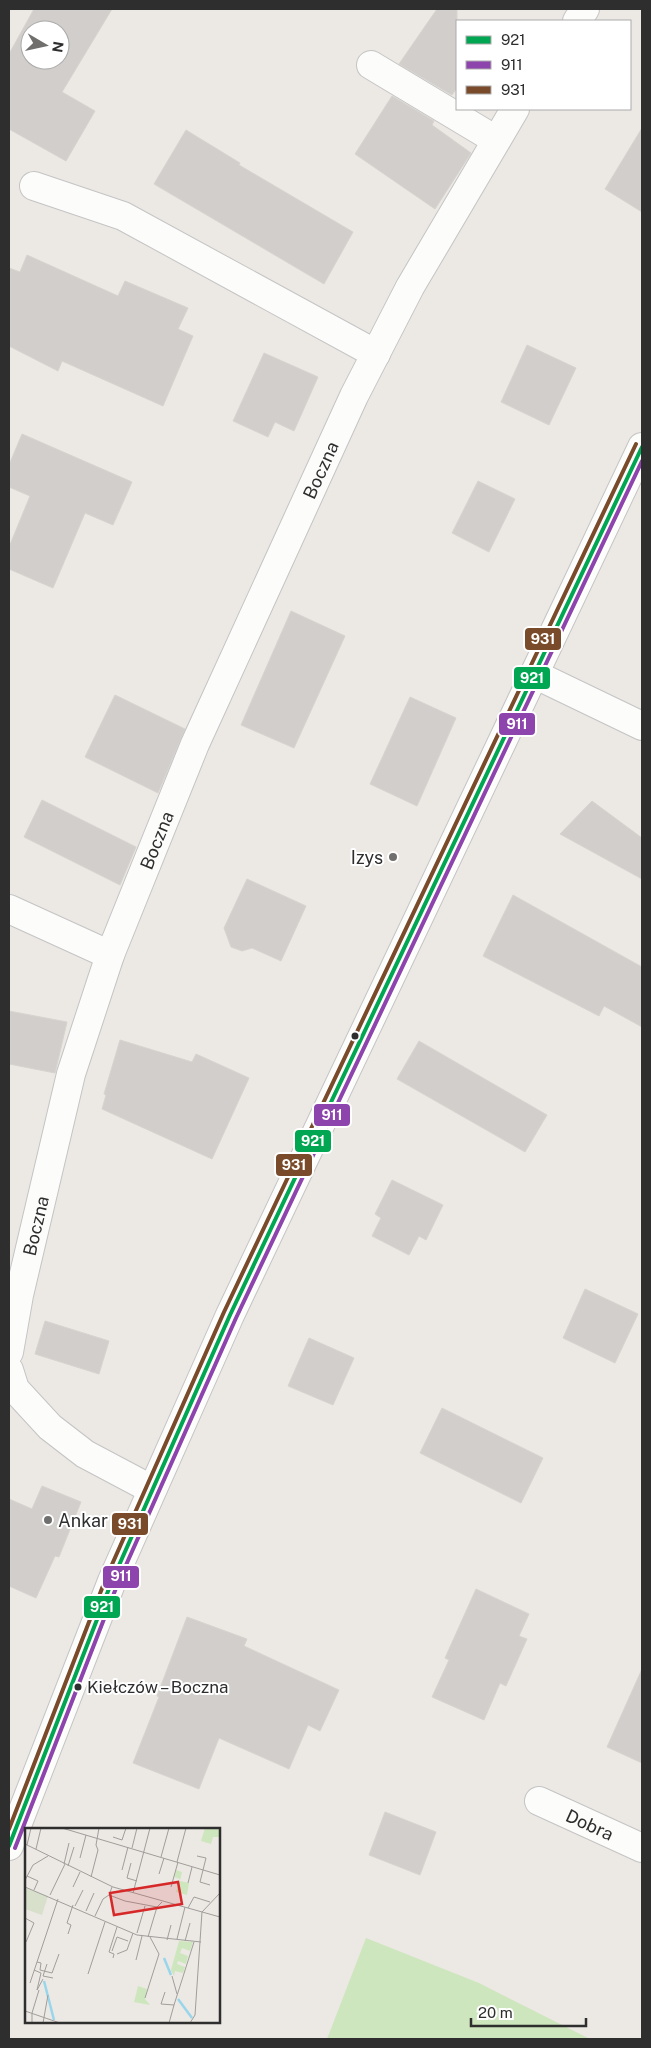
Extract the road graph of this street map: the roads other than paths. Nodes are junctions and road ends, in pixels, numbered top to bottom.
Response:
1 (585, 9) edge
2 (577, 20) edge
3 (371, 65) dead end
4 (514, 110) edge
5 (496, 140) junction
6 (34, 186) dead end
7 (376, 354) junction
8 (642, 447) edge
9 (534, 674) junction
10 (642, 726) edge
11 (9, 909) edge
12 (110, 955) junction
13 (14, 1292) edge
14 (9, 1352) edge
15 (9, 1370) edge
16 (152, 1489) junction
17 (540, 1801) dead end
18 (9, 1846) edge
19 (642, 1848) edge

1 - 2 street
3 - 5 street
4 - 5 street, Boczna
5 - 7 street, Boczna
6 - 7 street
7 - 12 street, Boczna
8 - 9 street
9 - 10 street
9 - 16 street
11 - 12 street
12 - 13 street, Boczna
13 - 14 street, Boczna
15 - 16 street
16 - 18 street
17 - 19 street, Dobra

